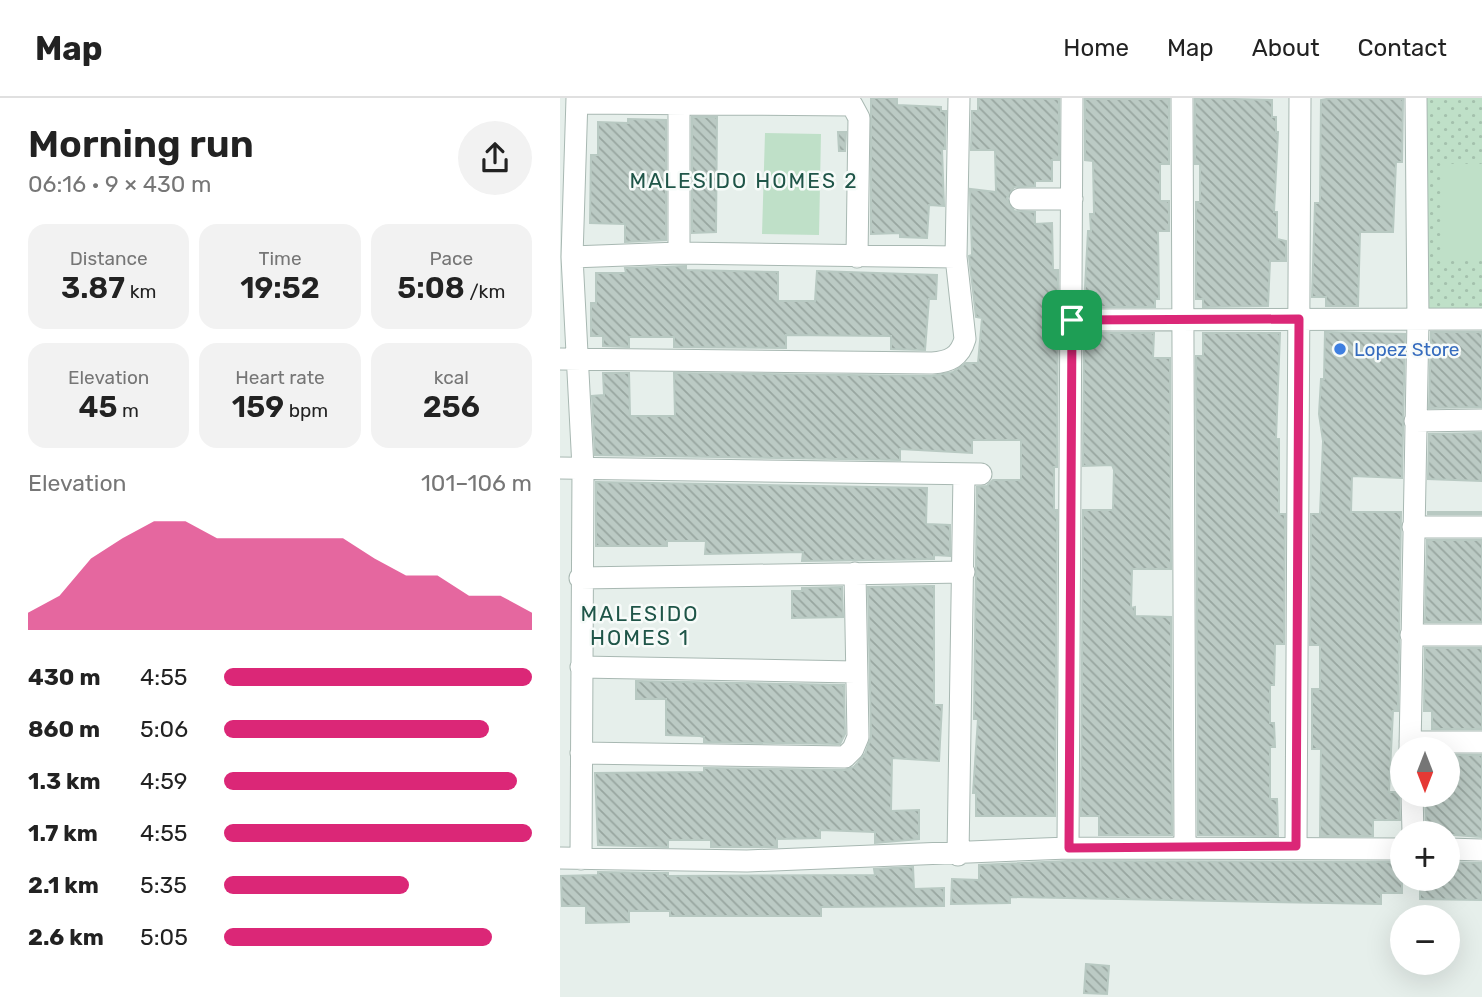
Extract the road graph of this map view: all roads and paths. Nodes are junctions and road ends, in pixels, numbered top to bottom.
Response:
1 (959, 98) edge
2 (1072, 98) edge
3 (1182, 98) edge
4 (1300, 98) edge
5 (1416, 98) edge
6 (577, 100) edge
7 (679, 102) junction
8 (1020, 199) dead end
9 (1072, 199) junction
10 (680, 253) junction
11 (572, 257) junction
12 (857, 257) junction
13 (956, 257) junction
14 (1482, 318) edge
15 (1299, 319) junction
16 (1072, 320) junction
17 (1181, 320) junction
18 (1418, 320) junction
19 (569, 359) edge
20 (1482, 420) edge
21 (1415, 421) junction
22 (560, 468) edge
23 (583, 468) junction
24 (1413, 527) junction
25 (1482, 527) edge
26 (964, 572) junction
27 (855, 573) junction
28 (580, 578) junction
29 (1411, 635) junction
30 (1482, 635) edge
31 (581, 667) junction
32 (855, 672) junction
33 (1410, 737) edge
34 (1482, 742) edge
35 (1460, 743) edge
36 (581, 753) junction
37 (1296, 846) junction
38 (1185, 847) junction
39 (1069, 848) junction
40 (1390, 849) edge
41 (1460, 849) edge
42 (1482, 850) edge
43 (957, 855) junction
44 (571, 859) edge

1 - 13 street
2 - 9 street
3 - 17 street
4 - 15 street
5 - 18 street
6 - 7 street
6 - 11 street
7 - 10 street
7 - 12 street
8 - 9 street
9 - 16 street
10 - 11 street
10 - 12 street
11 - 19 street
12 - 13 street
13 - 19 street
14 - 18 street
15 - 17 street
15 - 18 street
15 - 37 street
16 - 17 street
16 - 39 street
17 - 38 street
18 - 21 street
19 - 23 street
20 - 21 street
21 - 24 street
22 - 23 street
23 - 26 street
23 - 28 street
24 - 25 street
24 - 29 street
26 - 27 street
26 - 43 street
27 - 28 street
27 - 32 street
28 - 31 street
29 - 30 street
29 - 33 street
31 - 32 street
31 - 36 street
32 - 36 street
34 - 35 street
36 - 44 street
37 - 38 street
37 - 40 street
38 - 39 street
39 - 43 street
41 - 42 street
43 - 44 street

